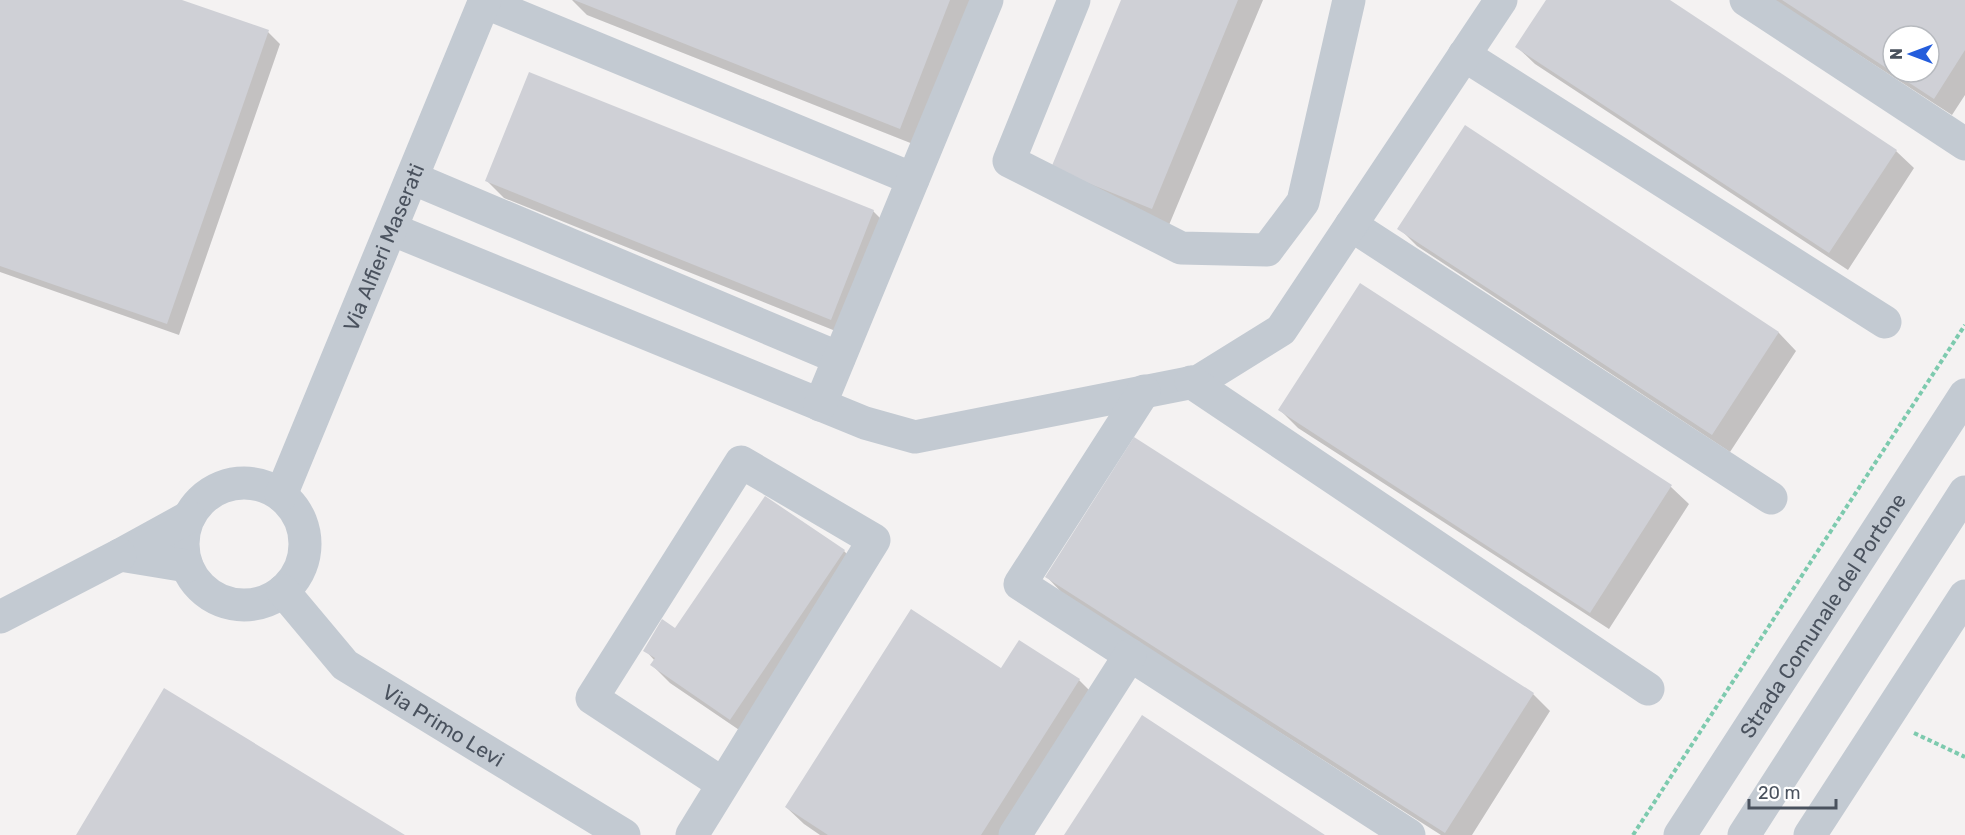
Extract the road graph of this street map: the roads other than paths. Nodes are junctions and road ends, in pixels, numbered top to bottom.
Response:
1 (987, 0) edge
2 (1074, 0) edge
3 (1348, 0) edge
4 (1501, 0) edge
5 (1746, 0) edge
6 (484, 1) edge
7 (1464, 55) junction
8 (1965, 144) edge
9 (412, 178) junction
10 (913, 179) junction
11 (1351, 225) junction
12 (391, 229) junction
13 (1885, 322) dead end
14 (839, 358) junction
15 (1191, 382) junction
16 (1144, 391) junction
17 (1965, 395) edge
18 (820, 405) junction
19 (1965, 492) edge
20 (281, 495) junction
21 (1771, 498) dead end
22 (189, 517) junction
23 (120, 555) junction
24 (187, 566) junction
25 (283, 591) junction
26 (1965, 596) edge
27 (0, 617) edge
28 (1130, 655) junction
29 (1648, 689) dead end
30 (723, 784) junction
31 (624, 835) edge
32 (692, 835) edge
33 (1015, 835) edge
34 (1409, 835) edge
35 (1680, 835) edge
36 (1744, 835) edge
37 (1810, 835) edge

1 - 10 street
2 - 3 street
4 - 7 street
5 - 8 street
6 - 9 street, Via Alfieri Maserati
6 - 10 street
7 - 11 street
7 - 13 street
9 - 12 street, Via Alfieri Maserati
9 - 14 street
10 - 14 street
11 - 15 street
11 - 21 street
12 - 18 street
12 - 20 street, Via Alfieri Maserati
14 - 18 street
15 - 16 street
15 - 29 street
16 - 18 street
16 - 28 street
17 - 35 street, Strada Comunale del Portone
19 - 36 street
20 - 22 street
20 - 25 street
22 - 23 street
22 - 24 street
23 - 24 street
23 - 27 street
24 - 25 street
25 - 31 street, Via Primo Levi
26 - 37 street
28 - 33 street
28 - 34 street
30 - 30 street
30 - 32 street

